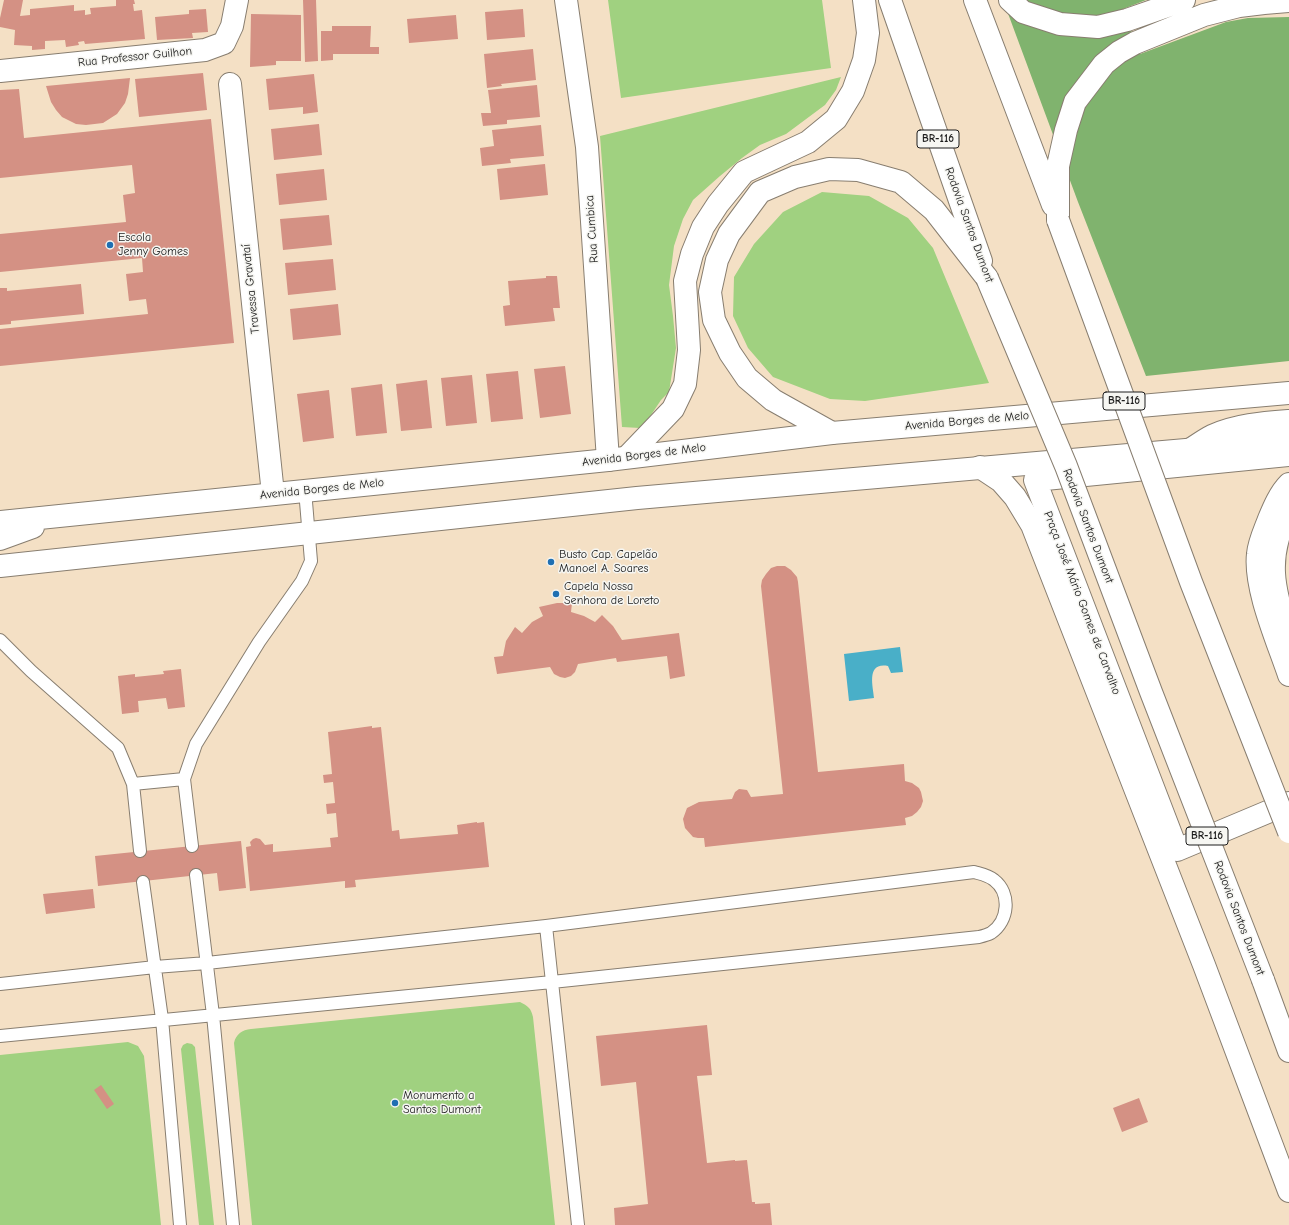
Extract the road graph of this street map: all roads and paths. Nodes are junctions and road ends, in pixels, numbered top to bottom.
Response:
1 (237, 0) edge
2 (566, 0) edge
3 (864, 0) edge
4 (890, 0) edge
5 (975, 0) edge
6 (1010, 0) edge
7 (1184, 0) edge
8 (1289, 1) edge
9 (0, 70) edge
10 (230, 84) dead end
11 (1058, 220) junction
12 (987, 278) junction
13 (1289, 393) edge
14 (1289, 421) edge
15 (832, 433) junction
16 (1289, 441) edge
17 (1188, 451) junction
18 (1289, 455) edge
19 (617, 458) junction
20 (980, 467) junction
21 (1289, 484) edge
22 (305, 490) junction
23 (273, 494) junction
24 (1289, 511) edge
25 (72, 514) junction
26 (0, 522) edge
27 (308, 532) junction
28 (0, 539) edge
29 (0, 566) edge
30 (1289, 636) edge
31 (0, 640) edge
32 (1289, 675) edge
33 (184, 779) junction
34 (134, 784) junction
35 (1289, 803) edge
36 (1289, 832) edge
37 (192, 846) dead end
38 (140, 851) dead end
39 (196, 875) dead end
40 (144, 882) dead end
41 (546, 926) junction
42 (207, 963) junction
43 (155, 967) junction
44 (552, 982) junction
45 (0, 984) edge
46 (213, 1014) junction
47 (162, 1019) junction
48 (0, 1036) edge
49 (1289, 1051) edge
50 (1289, 1191) edge
51 (180, 1225) edge
52 (233, 1225) edge
53 (578, 1225) edge

1 - 9 main road, Rua Professor Guilhon
2 - 19 main road, Rua Cumbica
3 - 19 main road
4 - 12 main road, Rodovia Santos Dumont / BR-116
5 - 11 main road, BR-116
6 - 7 main road
8 - 11 main road
10 - 23 main road, Travessa Gravataí
11 - 36 main road, BR-116, bridge
12 - 15 main road
12 - 49 main road, Rodovia Santos Dumont / BR-116, bridge
13 - 15 main road, Avenida Borges de Melo
14 - 17 main road
15 - 19 main road, Avenida Borges de Melo
16 - 17 main road
17 - 20 main road
18 - 35 main road, Praça José Mário Gomes de Carvalho
19 - 22 main road, Avenida Borges de Melo
20 - 27 main road
20 - 50 main road
21 - 32 main road
22 - 23 main road, Avenida Borges de Melo
22 - 27 lane
23 - 25 main road, Avenida Borges de Melo
24 - 30 main road
25 - 26 main road, Avenida Borges de Melo
25 - 28 main road
27 - 29 main road
27 - 33 lane
31 - 34 lane
33 - 34 lane
33 - 37 lane
34 - 38 lane
39 - 42 lane
40 - 43 lane
41 - 42 lane
41 - 44 lane
41 - 44 lane
42 - 43 lane
42 - 46 lane
43 - 45 lane
43 - 47 lane
44 - 46 lane
44 - 53 lane
46 - 47 lane
46 - 52 lane
47 - 48 lane
47 - 51 lane

